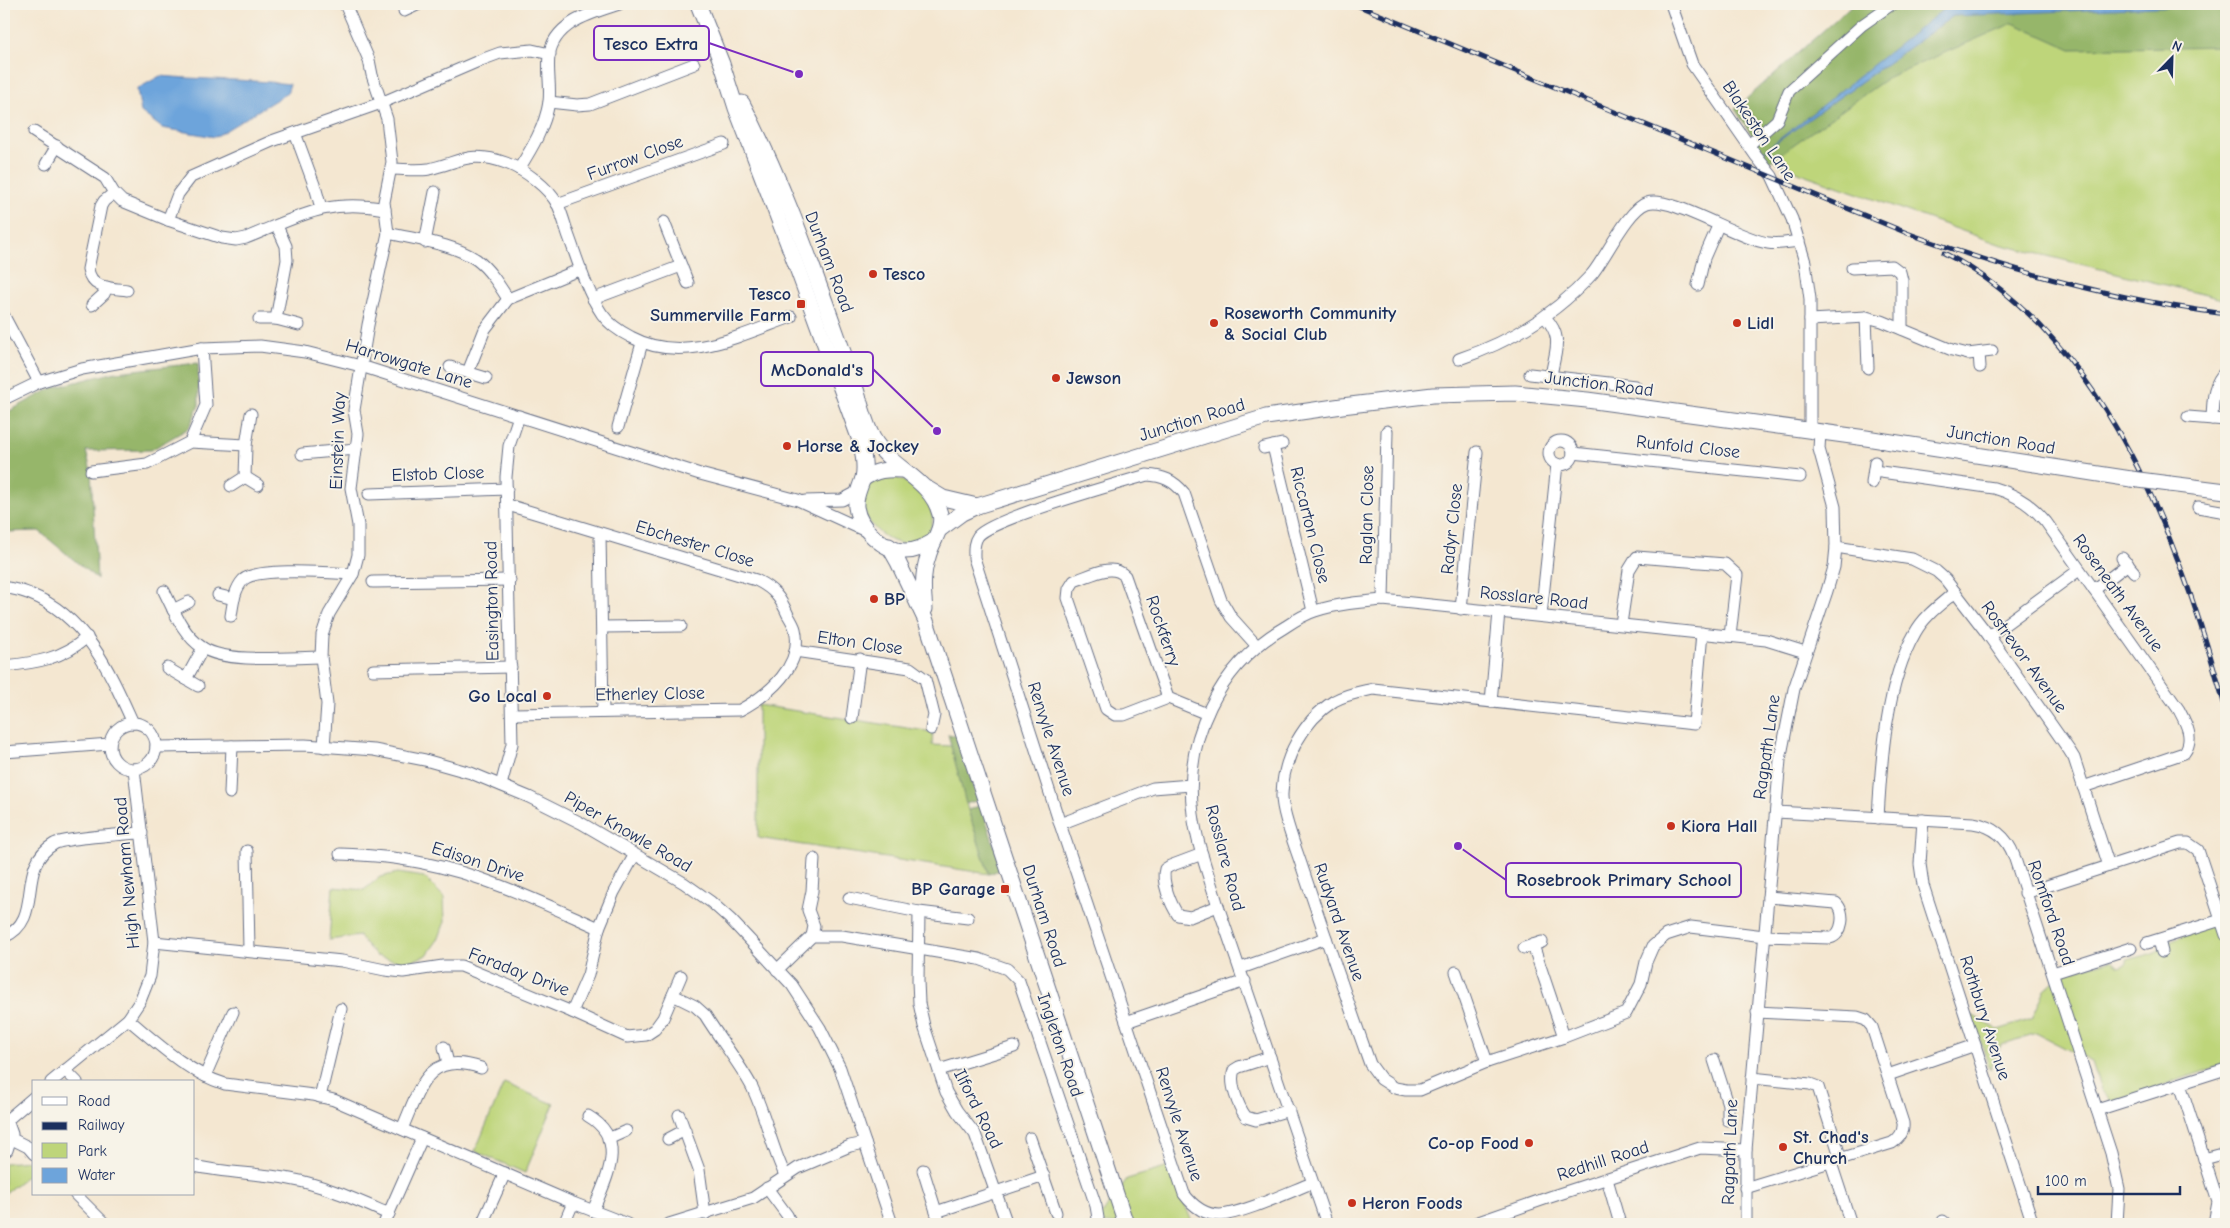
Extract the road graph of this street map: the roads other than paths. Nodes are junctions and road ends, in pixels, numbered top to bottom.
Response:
1 (345, 4) edge
2 (419, 4) edge
3 (619, 4) edge
4 (698, 4) edge
5 (1672, 4) edge
6 (1892, 4) edge
7 (404, 11) dead end
8 (550, 54) junction
9 (694, 64) dead end
10 (722, 64) junction
11 (381, 102) junction
12 (549, 102) junction
13 (34, 132) dead end
14 (295, 133) junction
15 (724, 144) dead end
16 (1749, 145) junction
17 (57, 146) junction
18 (46, 164) dead end
19 (391, 168) junction
20 (519, 169) junction
21 (435, 192) dead end
22 (114, 193) junction
23 (557, 204) junction
24 (320, 208) junction
25 (385, 209) junction
26 (168, 220) junction
27 (664, 222) dead end
28 (277, 226) junction
29 (1718, 226) junction
30 (388, 233) junction
31 (1799, 241) junction
32 (425, 242) junction
33 (681, 266) junction
34 (1852, 268) dead end
35 (581, 269) junction
36 (688, 283) dead end
37 (1698, 285) dead end
38 (107, 287) junction
39 (126, 290) dead end
40 (508, 299) junction
41 (593, 299) junction
42 (92, 305) dead end
43 (4, 316) edge
44 (791, 317) dead end
45 (1545, 317) junction
46 (1866, 317) junction
47 (259, 319) dead end
48 (276, 320) junction
49 (1810, 320) junction
50 (300, 325) dead end
51 (1902, 330) junction
52 (642, 343) junction
53 (202, 348) junction
54 (1992, 352) dead end
55 (1980, 353) junction
56 (1458, 359) dead end
57 (361, 366) junction
58 (450, 367) dead end
59 (1980, 367) dead end
60 (1868, 368) dead end
61 (468, 372) junction
62 (2226, 372) edge
63 (1530, 374) dead end
64 (1551, 376) junction
65 (486, 378) dead end
66 (39, 382) junction
67 (1635, 386) dead end
68 (4, 399) edge
69 (250, 414) dead end
70 (519, 416) junction
71 (2188, 417) dead end
72 (2212, 419) junction
73 (2226, 420) edge
74 (618, 427) dead end
75 (1387, 431) dead end
76 (1815, 432) junction
77 (190, 442) junction
78 (246, 445) junction
79 (1273, 446) dead end
80 (356, 449) junction
81 (1477, 452) dead end
82 (1573, 453) junction
83 (302, 454) dead end
84 (1556, 464) junction
85 (902, 470) junction
86 (91, 471) dead end
87 (1800, 476) dead end
88 (245, 477) junction
89 (1872, 483) dead end
90 (860, 485) junction
91 (231, 486) dead end
92 (258, 486) dead end
93 (926, 488) junction
94 (507, 489) junction
95 (2226, 491) edge
96 (369, 494) dead end
97 (798, 500) junction
98 (508, 505) junction
99 (977, 506) junction
100 (2198, 507) dead end
101 (2226, 512) edge
102 (870, 533) junction
103 (600, 534) junction
104 (936, 535) junction
105 (889, 546) junction
106 (1836, 547) junction
107 (2128, 565) dead end
108 (2079, 570) junction
109 (353, 574) junction
110 (510, 580) junction
111 (373, 582) dead end
112 (4, 587) edge
113 (2094, 590) junction
114 (164, 592) dead end
115 (1955, 592) junction
116 (218, 595) dead end
117 (234, 599) junction
118 (1383, 600) junction
119 (189, 602) dead end
120 (1461, 609) junction
121 (173, 610) junction
122 (1313, 612) junction
123 (1499, 612) junction
124 (231, 616) dead end
125 (1541, 616) junction
126 (926, 621) junction
127 (1621, 624) junction
128 (603, 626) junction
129 (681, 626) dead end
130 (1702, 633) junction
131 (1730, 636) junction
132 (1989, 636) junction
133 (87, 637) junction
134 (1257, 646) junction
135 (203, 648) junction
136 (795, 651) junction
137 (1805, 652) junction
138 (321, 657) junction
139 (860, 660) junction
140 (4, 666) edge
141 (511, 667) junction
142 (167, 668) dead end
143 (373, 670) dead end
144 (186, 678) junction
145 (780, 682) joint
146 (198, 686) dead end
147 (1168, 698) junction
148 (1490, 702) junction
149 (603, 712) junction
150 (513, 714) junction
151 (1207, 714) junction
152 (852, 718) dead end
153 (133, 723) junction
154 (931, 729) dead end
155 (110, 744) junction
156 (232, 746) junction
157 (156, 747) junction
158 (324, 747) junction
159 (4, 752) edge
160 (134, 769) junction
161 (501, 785) junction
162 (1191, 785) junction
163 (2084, 787) junction
164 (230, 793) dead end
165 (1776, 812) junction
166 (1878, 818) junction
167 (1923, 820) junction
168 (1060, 824) junction
169 (142, 833) junction
170 (247, 851) dead end
171 (340, 854) dead end
172 (1202, 854) junction
173 (634, 856) junction
174 (814, 859) dead end
175 (2109, 866) junction
176 (2026, 893) junction
177 (850, 898) dead end
178 (1768, 898) junction
179 (1218, 906) junction
180 (919, 912) junction
181 (968, 918) dead end
182 (2221, 920) junction
183 (599, 928) junction
184 (2226, 935) edge
185 (812, 936) junction
186 (1764, 936) junction
187 (4, 937) edge
188 (1326, 938) junction
189 (2159, 940) junction
190 (154, 942) junction
191 (2147, 943) dead end
192 (1533, 945) dead end
193 (2131, 948) dead end
194 (918, 949) junction
195 (249, 950) junction
196 (2162, 952) dead end
197 (1241, 968) junction
198 (777, 970) junction
199 (1456, 972) dead end
200 (2053, 973) junction
201 (681, 976) dead end
202 (1245, 981) junction
203 (673, 995) junction
204 (341, 1009) dead end
205 (234, 1012) dead end
206 (572, 1012) junction
207 (1757, 1012) junction
208 (128, 1019) junction
209 (1126, 1022) junction
210 (1564, 1037) junction
211 (1975, 1045) junction
212 (444, 1047) dead end
213 (1014, 1048) dead end
214 (1270, 1057) junction
215 (1714, 1060) dead end
216 (1487, 1062) junction
217 (448, 1063) junction
218 (481, 1068) dead end
219 (2226, 1069) edge
220 (65, 1070) junction
221 (939, 1070) junction
222 (1888, 1075) junction
223 (205, 1076) junction
224 (1752, 1078) junction
225 (54, 1080) edge
226 (75, 1080) edge
227 (2180, 1084) junction
228 (320, 1097) junction
229 (32, 1099) edge
230 (1728, 1107) junction
231 (1289, 1110) junction
232 (2097, 1110) junction
233 (1749, 1111) junction
234 (679, 1115) dead end
235 (588, 1116) dead end
236 (5, 1119) edge
237 (1728, 1120) dead end
238 (402, 1129) junction
239 (684, 1130) junction
240 (626, 1131) dead end
241 (422, 1138) junction
242 (1030, 1138) dead end
243 (12, 1139) junction
244 (608, 1139) junction
245 (668, 1139) dead end
246 (865, 1143) junction
247 (1746, 1150) junction
248 (4, 1152) edge
249 (32, 1152) edge
250 (2226, 1153) edge
251 (2204, 1159) junction
252 (1836, 1161) junction
253 (195, 1166) edge
254 (924, 1170) dead end
255 (505, 1173) junction
256 (785, 1175) junction
257 (1044, 1176) junction
258 (1607, 1179) junction
259 (1312, 1184) junction
260 (767, 1188) junction
261 (1745, 1188) junction
262 (996, 1192) junction
263 (77, 1196) edge
264 (574, 1203) junction
265 (592, 1211) junction
266 (936, 1212) junction
267 (1056, 1214) dead end
268 (700, 1218) edge
269 (2215, 1218) dead end
270 (386, 1219) edge
271 (105, 1224) edge
272 (482, 1224) edge
273 (564, 1224) edge
274 (627, 1224) edge
275 (669, 1224) edge
276 (791, 1224) edge
277 (892, 1224) edge
278 (940, 1224) edge
279 (1007, 1224) edge
280 (1096, 1224) edge
281 (1126, 1224) edge
282 (1327, 1224) edge
283 (1473, 1224) edge
284 (1620, 1224) edge
285 (1746, 1224) edge
286 (1851, 1224) edge
287 (2033, 1224) edge
288 (2118, 1224) edge

1 - 11 street, Einstein Way
2 - 7 street
3 - 8 street
4 - 10 main road, Durham Road
5 - 16 street, Blakeston Lane
6 - 16 street
8 - 11 street
8 - 12 street
9 - 12 street
10 - 85 main road, Durham Road
10 - 90 main road, Durham Road
11 - 14 street
11 - 19 street, Einstein Way
12 - 20 street
13 - 17 street
14 - 24 street
14 - 26 street
15 - 23 street, Furrow Close
16 - 31 street, Blakeston Lane
17 - 18 street
17 - 22 street
19 - 20 street
19 - 25 street, Einstein Way
20 - 23 street
21 - 32 street
22 - 26 street
22 - 38 street
23 - 35 street
24 - 25 street
24 - 28 street
25 - 30 street, Einstein Way
26 - 28 street
27 - 33 street
28 - 48 street
29 - 31 street
29 - 37 street
29 - 45 street
30 - 32 street
30 - 57 street, Einstein Way
31 - 49 street, Blakeston Lane
32 - 40 street
33 - 36 street
33 - 41 street
34 - 51 street
35 - 40 street
35 - 41 street
38 - 39 street
38 - 42 street
40 - 61 street
41 - 52 street
43 - 66 street
44 - 52 street
45 - 56 street
45 - 64 street
46 - 49 street
46 - 51 street
46 - 60 street
47 - 48 street
48 - 50 street
49 - 76 street, Blakeston Lane
51 - 55 street
52 - 74 street
53 - 57 street, Harrowgate Lane
53 - 66 street, Harrowgate Lane
53 - 77 street
54 - 55 street
55 - 59 street
57 - 70 street, Harrowgate Lane
57 - 80 street, Einstein Way
58 - 61 street
61 - 65 street
62 - 72 street
63 - 64 street
64 - 67 street
66 - 68 street, Harrowgate Lane
69 - 78 street
70 - 94 street, Easington Road
70 - 97 street, Harrowgate Lane
71 - 72 street
72 - 73 street
75 - 118 street, Raglan Close
76 - 95 main road, Junction Road, bridge
76 - 99 main road, Junction Road
76 - 106 street, Ragpath Lane
77 - 78 street
77 - 86 street
78 - 88 street
79 - 122 street, Riccarton Close
80 - 83 street
80 - 109 street, Einstein Way
81 - 120 street, Radyr Close
82 - 84 street
82 - 84 street, Runfold Close
82 - 87 street, Runfold Close
84 - 125 street, Runfold Close
85 - 90 main road
85 - 93 main road, Durham Road
88 - 91 street
88 - 92 street
89 - 108 street, Roseneath Avenue
90 - 97 street, Harrowgate Lane
90 - 102 main road, Durham Road
93 - 99 main road
93 - 104 main road, Durham Road
94 - 96 street, Elstob Close
94 - 98 street, Easington Road
97 - 102 street, Harrowgate Lane
98 - 103 street, Ebchester Close
98 - 110 street, Easington Road
99 - 104 main road, Junction Road
100 - 101 street
102 - 105 main road, Durham Road
103 - 128 street
103 - 136 street, Ebchester Close
104 - 105 main road, Durham Road
104 - 126 main road, Durham Road
105 - 126 main road, Durham Road
106 - 115 street, Rostrevor Avenue
106 - 137 street, Ragpath Lane
107 - 113 street
108 - 113 street, Roseneath Avenue
108 - 132 street
109 - 117 street
109 - 138 street, Einstein Way
110 - 111 street
110 - 141 street, Easington Road
112 - 133 street
113 - 163 street, Roseneath Avenue
114 - 121 street
115 - 132 street, Rostrevor Avenue
115 - 166 street
116 - 117 street
117 - 124 street
118 - 120 street, Rosslare Road
118 - 122 street, Rosslare Road
119 - 121 street
120 - 123 street, Rosslare Road
121 - 135 street
122 - 134 street, Rosslare Road
123 - 125 street, Rosslare Road
123 - 148 street
125 - 127 street, Rosslare Road
126 - 281 main road, Durham Road
127 - 130 street, Rosslare Road
127 - 131 street
128 - 129 street
128 - 149 street
130 - 131 street, Rosslare Road
130 - 148 street, Rudyard Avenue
131 - 137 street, Rosslare Road
132 - 163 street, Rostrevor Avenue
133 - 140 street
133 - 153 street
134 - 151 street, Rosslare Road
134 - 168 street, Renvyle Avenue
135 - 138 street
135 - 144 street
136 - 139 street, Elton Close
136 - 145 street, Ebchester Close
137 - 165 street, Ragpath Lane
138 - 158 street, Einstein Way
139 - 152 street
139 - 154 street, Elton Close
141 - 143 street
141 - 150 street, Easington Road
142 - 144 street
144 - 146 street
145 - 149 street, Etherley Close
147 - 147 street, Rockferry
147 - 151 street
148 - 188 street, Rudyard Avenue
149 - 150 street, Etherley Close
150 - 161 street, Easington Road
151 - 162 street, Rosslare Road
153 - 155 street
153 - 157 street
155 - 159 street
155 - 160 street
156 - 157 street, Piper Knowle Road
156 - 158 street, Piper Knowle Road
156 - 164 street
157 - 160 street
158 - 161 street, Piper Knowle Road
160 - 169 street, High Newham Road
161 - 173 street, Piper Knowle Road
162 - 168 street
162 - 172 street, Rosslare Road
163 - 175 street, Rostrevor Avenue
165 - 166 street, Romford Road
165 - 178 street, Ragpath Lane
166 - 167 street, Romford Road
167 - 176 street, Romford Road
167 - 211 street, Rothbury Avenue
168 - 209 street, Renvyle Avenue
169 - 187 street
169 - 190 street, High Newham Road
170 - 195 street
171 - 183 street, Edison Drive
172 - 179 street, Rosslare Road
172 - 179 street
173 - 183 street
173 - 198 street, Piper Knowle Road
174 - 185 street
175 - 176 street
175 - 182 street
176 - 200 street, Romford Road
177 - 180 street
178 - 186 street, Ragpath Lane
178 - 186 street, Rudyard Avenue
179 - 197 street, Rosslare Road
180 - 181 street
180 - 194 street
182 - 184 street
182 - 189 street
183 - 206 street
185 - 194 street, Ingleton Road
185 - 198 street
186 - 207 street, Ragpath Lane
186 - 210 street, Rudyard Avenue
188 - 197 street
188 - 216 street, Rudyard Avenue
189 - 191 street
189 - 196 street
190 - 195 street, Faraday Drive
190 - 208 street, High Newham Road
192 - 210 street
193 - 200 street
194 - 221 street, Ilford Road
194 - 280 street, Ingleton Road
195 - 206 street, Faraday Drive
197 - 202 street, Rosslare Road
198 - 246 street, Piper Knowle Road
199 - 216 street
200 - 232 street, Romford Road
201 - 203 street, Faraday Drive
202 - 209 street
202 - 214 street, Rosslare Road
203 - 206 street, Faraday Drive
203 - 256 street
204 - 228 street
205 - 223 street
207 - 222 street
207 - 224 street, Ragpath Lane
208 - 220 street, High Newham Road
208 - 223 street
209 - 259 street, Renvyle Avenue
210 - 216 street, Rudyard Avenue
211 - 222 street
211 - 287 street, Rothbury Avenue
212 - 217 street
213 - 221 street, Ilford Road
214 - 231 street, Rosslare Road
214 - 231 street
215 - 230 street
217 - 218 street
217 - 238 street
219 - 227 street
220 - 225 street, High Newham Road
220 - 226 street
221 - 262 street, Ilford Road
222 - 252 street
223 - 228 street
224 - 233 street, Ragpath Lane
224 - 252 street
227 - 232 street
227 - 251 street
228 - 238 street
229 - 236 street
230 - 233 street
230 - 237 street
231 - 259 street, Rosslare Road
232 - 288 street, Romford Road
233 - 247 street, Ragpath Lane
234 - 239 street
235 - 244 street
236 - 243 street
238 - 241 street
239 - 245 street
239 - 268 street
240 - 244 street
241 - 255 street
241 - 270 street
242 - 257 street, Ilford Road
243 - 248 street
243 - 249 street
244 - 265 street
246 - 256 street
246 - 277 street, Piper Knowle Road
247 - 258 street, Redhill Road
247 - 261 street, Ragpath Lane
250 - 251 street
251 - 269 street
252 - 261 street
252 - 286 street
253 - 270 street
254 - 266 street
255 - 264 street
255 - 272 street
256 - 260 street
257 - 262 street
257 - 267 street, Ilford Road
258 - 283 street, Redhill Road
258 - 284 street
259 - 282 street, Rosslare Road
260 - 268 street
260 - 276 street
261 - 285 street, Ragpath Lane
262 - 266 street
262 - 279 street, Ilford Road
263 - 271 street
264 - 265 street
264 - 273 street
265 - 274 street
266 - 278 street
268 - 275 street

